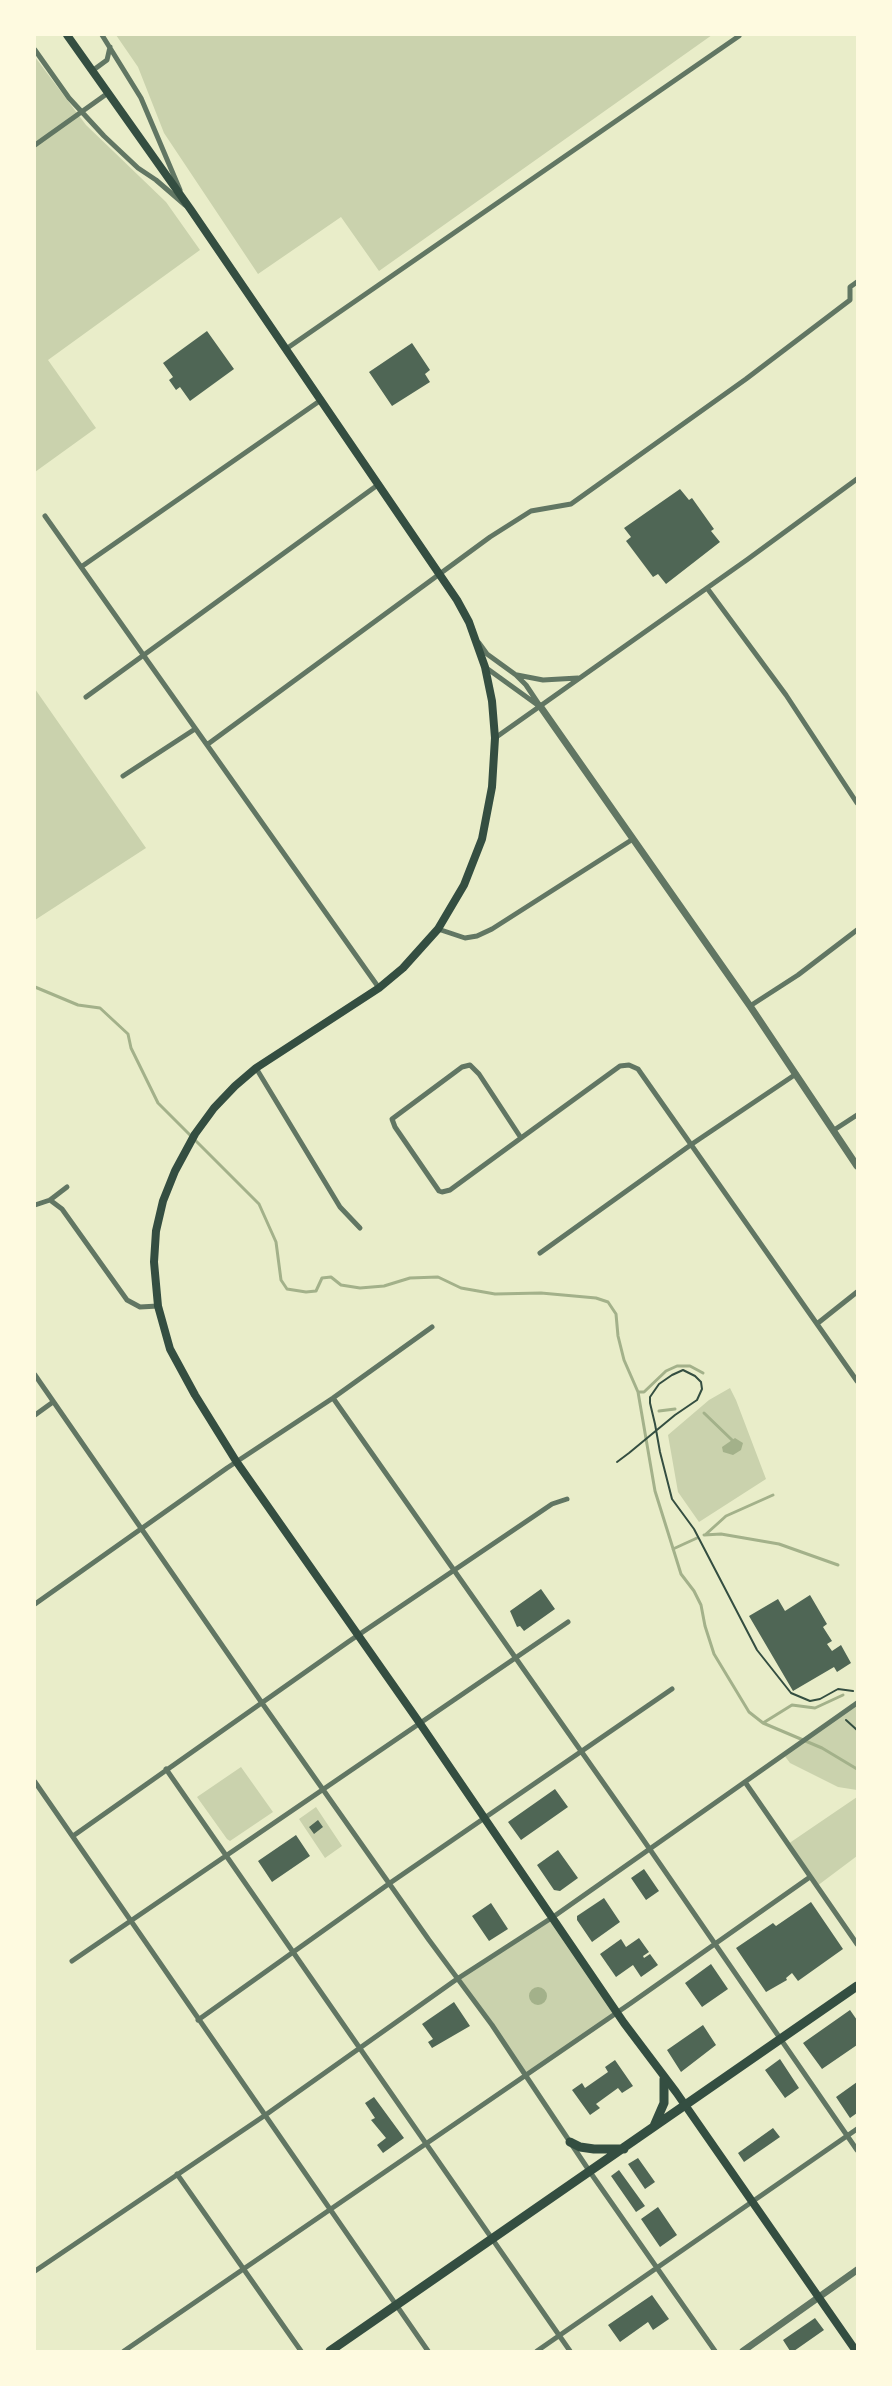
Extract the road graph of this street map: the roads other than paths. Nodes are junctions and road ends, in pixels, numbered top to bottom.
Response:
1 (67, 35) edge
2 (102, 35) edge
3 (739, 36) edge
4 (110, 46) junction
5 (35, 50) edge
6 (92, 70) junction
7 (108, 94) junction
8 (82, 113) junction
9 (35, 145) edge
10 (191, 210) junction
11 (857, 282) edge
12 (286, 349) junction
13 (321, 400) junction
14 (857, 478) edge
15 (379, 484) junction
16 (45, 516) dead end
17 (81, 567) junction
18 (441, 573) junction
19 (707, 588) junction
20 (477, 640) junction
21 (143, 654) junction
22 (485, 667) junction
23 (516, 675) junction
24 (578, 678) junction
25 (86, 697) dead end
26 (540, 706) junction
27 (195, 729) junction
28 (495, 738) junction
29 (208, 744) junction
30 (123, 776) dead end
31 (857, 803) edge
32 (633, 840) junction
33 (438, 929) junction
34 (857, 930) edge
35 (379, 988) junction
36 (750, 1006) junction
37 (256, 1068) junction
38 (796, 1074) junction
39 (857, 1115) edge
40 (834, 1130) junction
41 (521, 1138) junction
42 (692, 1144) junction
43 (857, 1166) edge
44 (67, 1186) dead end
45 (50, 1200) junction
46 (35, 1205) edge
47 (360, 1228) dead end
48 (540, 1253) dead end
49 (857, 1292) edge
50 (158, 1306) junction
51 (818, 1323) junction
52 (432, 1327) dead end
53 (35, 1375) edge
54 (857, 1381) edge
55 (332, 1398) junction
56 (53, 1402) junction
57 (35, 1415) edge
58 (236, 1461) junction
59 (566, 1500) dead end
60 (140, 1528) junction
61 (454, 1570) junction
62 (35, 1604) edge
63 (568, 1622) dead end
64 (358, 1636) junction
65 (516, 1658) junction
66 (672, 1689) dead end
67 (262, 1703) junction
68 (857, 1703) edge
69 (419, 1722) junction
70 (581, 1752) junction
71 (166, 1769) junction
72 (35, 1782) edge
73 (745, 1782) junction
74 (322, 1788) junction
75 (485, 1819) junction
76 (72, 1836) junction
77 (649, 1848) junction
78 (226, 1854) junction
79 (810, 1877) junction
80 (390, 1883) junction
81 (553, 1917) junction
82 (131, 1923) junction
83 (715, 1943) junction
84 (857, 1944) edge
85 (294, 1951) junction
86 (72, 1961) dead end
87 (457, 1978) junction
88 (857, 1986) edge
89 (617, 2012) junction
90 (198, 2020) junction
91 (781, 2039) junction
92 (360, 2045) junction
93 (526, 2075) junction
94 (664, 2079) junction
95 (685, 2106) junction
96 (264, 2116) junction
97 (652, 2129) junction
98 (857, 2129) edge
99 (847, 2136) junction
100 (570, 2142) junction
101 (426, 2144) junction
102 (624, 2149) junction
103 (857, 2150) edge
104 (590, 2172) junction
105 (177, 2174) junction
106 (752, 2203) junction
107 (329, 2211) junction
108 (492, 2239) junction
109 (657, 2268) junction
110 (243, 2269) junction
111 (857, 2270) edge
112 (35, 2271) edge
113 (818, 2297) junction
114 (396, 2306) junction
115 (560, 2335) junction
116 (124, 2351) edge
117 (301, 2351) edge
118 (330, 2351) edge
119 (428, 2351) edge
120 (537, 2351) edge
121 (570, 2351) edge
122 (715, 2351) edge
123 (743, 2351) edge
124 (856, 2351) edge

1 - 6 main road
2 - 4 street
3 - 12 street
4 - 6 street
4 - 10 street
5 - 8 street
6 - 7 main road
7 - 8 street
7 - 10 main road
8 - 9 street
8 - 10 street
10 - 12 main road
11 - 18 street
12 - 13 main road
13 - 15 main road
13 - 17 street
14 - 19 street
15 - 18 main road
15 - 21 street
16 - 17 street
17 - 21 street
18 - 20 main road
18 - 29 street
19 - 24 street
19 - 31 street
20 - 22 main road
20 - 23 street
21 - 25 street
21 - 27 street
22 - 26 street
22 - 28 main road
23 - 24 street
23 - 26 street
24 - 26 street
26 - 28 street
26 - 32 street
27 - 29 street
27 - 30 street
28 - 33 main road
29 - 35 street
32 - 33 street
32 - 36 street
33 - 35 main road
34 - 36 street
35 - 37 main road
36 - 38 street
37 - 47 street
37 - 50 main road
38 - 40 street
38 - 42 street
39 - 40 street
40 - 43 street
41 - 41 street
41 - 42 street
42 - 48 street
42 - 51 street
44 - 45 street
45 - 46 street
45 - 50 street
49 - 51 street
50 - 58 main road
51 - 54 street
52 - 55 street
53 - 56 street
55 - 58 street
55 - 61 street
56 - 57 street
56 - 60 street
58 - 60 street
58 - 64 main road
59 - 61 street
60 - 62 street
60 - 67 street
61 - 64 street
61 - 65 street
63 - 65 street
64 - 67 street
64 - 69 main road
65 - 69 street
65 - 70 street
66 - 70 street
67 - 71 street
67 - 74 street
68 - 73 street
69 - 74 street
69 - 75 main road
70 - 75 street
70 - 77 street
71 - 76 street
71 - 78 street
72 - 76 street
73 - 77 street
73 - 79 street
74 - 78 street
74 - 80 street
75 - 80 street
75 - 81 main road
76 - 82 street
77 - 81 street
77 - 83 street
78 - 82 street
78 - 85 street
79 - 83 street
79 - 84 street
80 - 85 street
80 - 87 street
81 - 87 street
81 - 89 main road
82 - 86 street
82 - 90 street
83 - 89 street
83 - 91 street
85 - 90 street
85 - 92 street
87 - 92 street
87 - 93 street
88 - 91 main road
89 - 93 street
89 - 94 main road
90 - 96 street
91 - 95 main road
91 - 99 street
92 - 96 street
92 - 101 street
93 - 100 street
93 - 101 street
94 - 95 main road
94 - 97 main road
95 - 97 main road
95 - 106 main road
96 - 105 street
96 - 107 street
97 - 102 main road
98 - 99 street
99 - 103 street
99 - 106 street
100 - 102 main road
100 - 104 street
101 - 107 street
101 - 108 street
102 - 104 main road
104 - 108 main road
104 - 109 street
105 - 110 street
105 - 112 street
106 - 109 street
106 - 113 main road
107 - 110 street
107 - 114 street
108 - 114 main road
108 - 115 street
109 - 115 street
109 - 122 street
110 - 116 street
110 - 117 street
111 - 113 street
113 - 123 street
113 - 124 main road
114 - 118 main road
114 - 119 street
115 - 120 street
115 - 121 street

